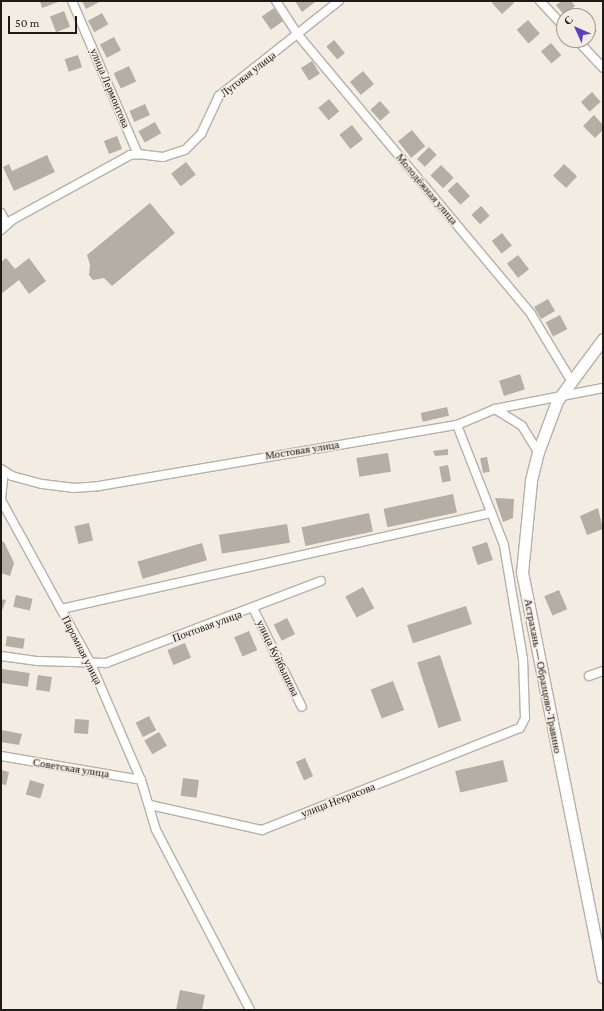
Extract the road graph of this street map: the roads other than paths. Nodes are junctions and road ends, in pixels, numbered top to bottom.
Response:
1 (72, 1) edge
2 (276, 1) edge
3 (339, 1) edge
4 (540, 1) edge
5 (556, 18) edge
6 (298, 35) junction
7 (584, 48) edge
8 (603, 68) edge
9 (138, 154) junction
10 (1, 213) edge
11 (4, 227) edge
12 (603, 339) edge
13 (572, 382) junction
14 (603, 388) edge
15 (560, 396) junction
16 (495, 409) junction
17 (457, 425) junction
18 (538, 452) junction
19 (3, 470) edge
20 (1, 499) edge
21 (491, 513) junction
22 (321, 581) dead end
23 (254, 608) junction
24 (61, 609) junction
25 (1, 656) edge
26 (91, 664) junction
27 (603, 671) edge
28 (589, 676) dead end
29 (302, 707) dead end
30 (1, 756) edge
31 (141, 780) junction
32 (150, 805) junction
33 (603, 976) edge
34 (250, 1010) edge

1 - 9 street, улица Лермонтова
2 - 6 street, Молодёжная улица
3 - 6 street, Луговая улица
4 - 5 street
6 - 9 street, Луговая улица
6 - 13 street, Молодёжная улица
7 - 8 street
9 - 11 street, Луговая улица
10 - 11 street
12 - 13 street, Астрахань — Образцово-Травино
13 - 15 street, Астрахань — Образцово-Травино
14 - 15 street, Мостовая улица
15 - 16 street, Мостовая улица
15 - 18 street, Астрахань — Образцово-Травино
16 - 17 street, Мостовая улица
16 - 18 street
17 - 19 street, Мостовая улица
17 - 21 street
18 - 33 street, Астрахань — Образцово-Травино
19 - 20 street
20 - 24 street, Паромная улица
21 - 24 street
21 - 32 street, улица Некрасова
22 - 23 street, Почтовая улица
23 - 26 street, Почтовая улица
23 - 29 street, улица Куйбышева
24 - 26 street, Паромная улица
25 - 26 street, Почтовая улица
26 - 31 street, Паромная улица
27 - 28 street
30 - 31 street, Советская улица
31 - 32 street, Паромная улица
32 - 34 street, Паромная улица

